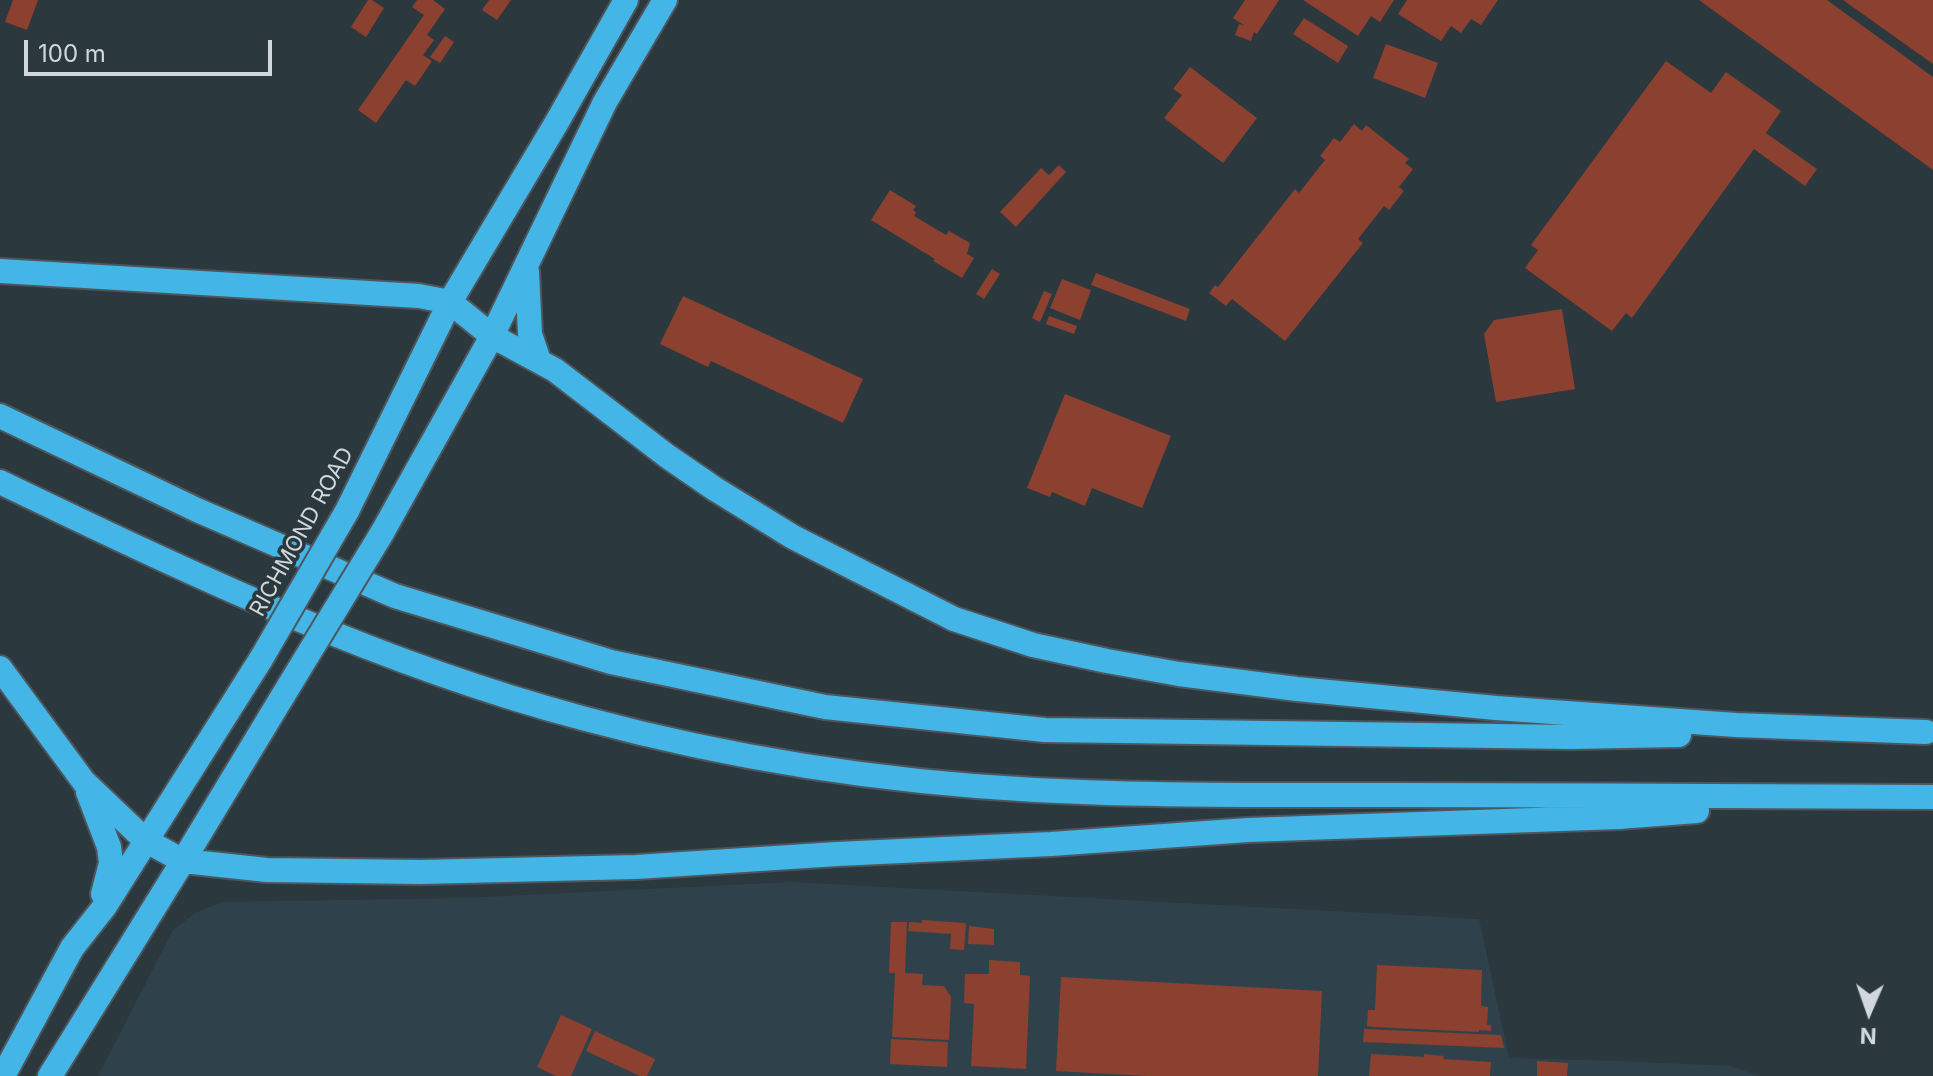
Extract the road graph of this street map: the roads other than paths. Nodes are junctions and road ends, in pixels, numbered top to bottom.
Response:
1 (626, 0) edge
2 (665, 0) edge
3 (527, 266) junction
4 (0, 271) edge
5 (450, 302) junction
6 (492, 336) junction
7 (539, 361) junction
8 (0, 416) edge
9 (0, 482) edge
10 (0, 668) edge
11 (1929, 732) edge
12 (84, 782) junction
13 (1887, 797) junction
14 (1933, 797) edge
15 (145, 840) junction
16 (183, 861) junction
17 (72, 948) junction
18 (3, 1076) edge
19 (50, 1076) edge

1 - 5 highway, RICHMOND ROAD
2 - 3 highway
3 - 6 highway
3 - 7 highway
4 - 5 highway
5 - 6 highway
5 - 15 highway, RICHMOND ROAD, bridge
6 - 7 highway
6 - 16 highway, bridge
7 - 11 highway
8 - 11 highway
9 - 13 highway
10 - 12 highway
12 - 15 highway
12 - 17 highway
13 - 14 highway
13 - 16 highway
15 - 16 highway
15 - 17 highway, RICHMOND ROAD
16 - 19 highway
17 - 18 highway, RICHMOND ROAD

